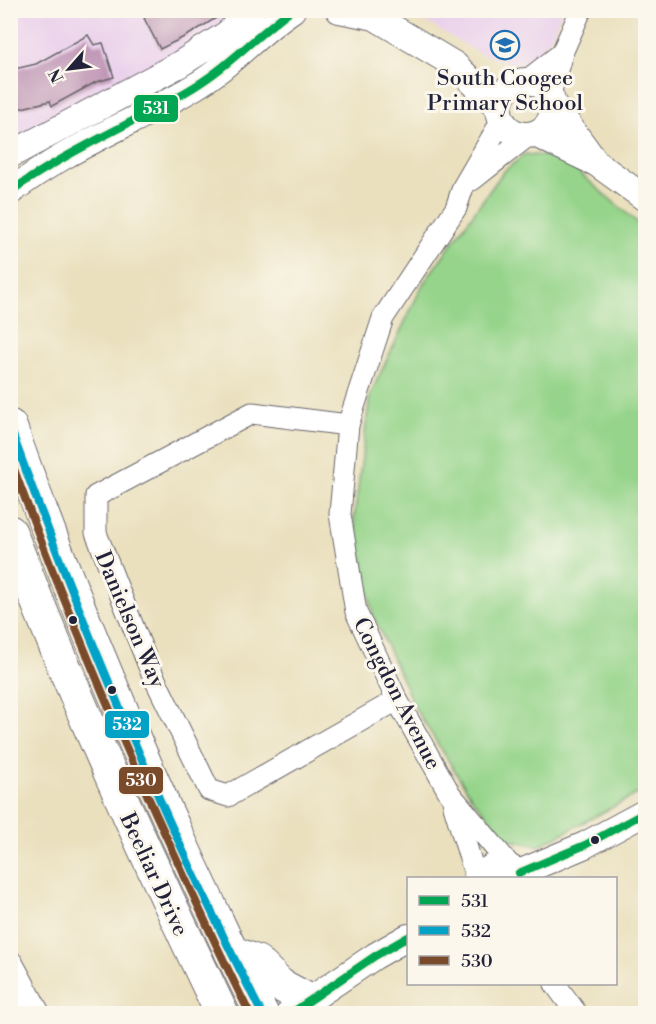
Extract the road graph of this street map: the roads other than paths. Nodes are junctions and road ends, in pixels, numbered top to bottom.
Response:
1 (252, 10) edge
2 (292, 10) edge
3 (339, 10) edge
4 (581, 10) edge
5 (367, 13) edge
6 (562, 53) junction
7 (456, 65) junction
8 (523, 81) junction
9 (552, 99) junction
10 (500, 114) junction
11 (532, 134) junction
12 (10, 155) edge
13 (596, 163) junction
14 (463, 187) junction
15 (10, 192) edge
16 (645, 199) edge
17 (348, 425) junction
18 (10, 426) edge
19 (10, 532) edge
20 (397, 700) junction
21 (450, 794) junction
22 (645, 812) edge
23 (524, 874) edge
24 (477, 877) edge
25 (480, 877) edge
26 (407, 938) edge
27 (231, 952) junction
28 (10, 964) edge
29 (556, 985) edge
30 (299, 1007) edge
31 (37, 1014) edge
32 (222, 1014) edge
33 (262, 1014) edge
34 (577, 1014) edge

1 - 12 street
2 - 15 street
3 - 5 street
4 - 6 street
5 - 7 street
6 - 8 street
6 - 9 street
7 - 8 street
7 - 10 street
8 - 9 street
8 - 10 street
9 - 11 street
9 - 13 street
10 - 11 street
10 - 14 street, Congdon Avenue
11 - 13 street
11 - 14 street, Congdon Avenue
13 - 16 street
14 - 17 street, Congdon Avenue
17 - 20 street, Congdon Avenue
17 - 20 street, Danielson Way
18 - 27 highway, Beeliar Drive
19 - 32 highway, Beeliar Drive
20 - 21 street, Congdon Avenue
21 - 23 street, Congdon Avenue
21 - 24 street, Congdon Avenue
22 - 23 street
23 - 25 street
26 - 30 street
27 - 30 highway
27 - 33 highway, Beeliar Drive
28 - 31 street
29 - 34 street

